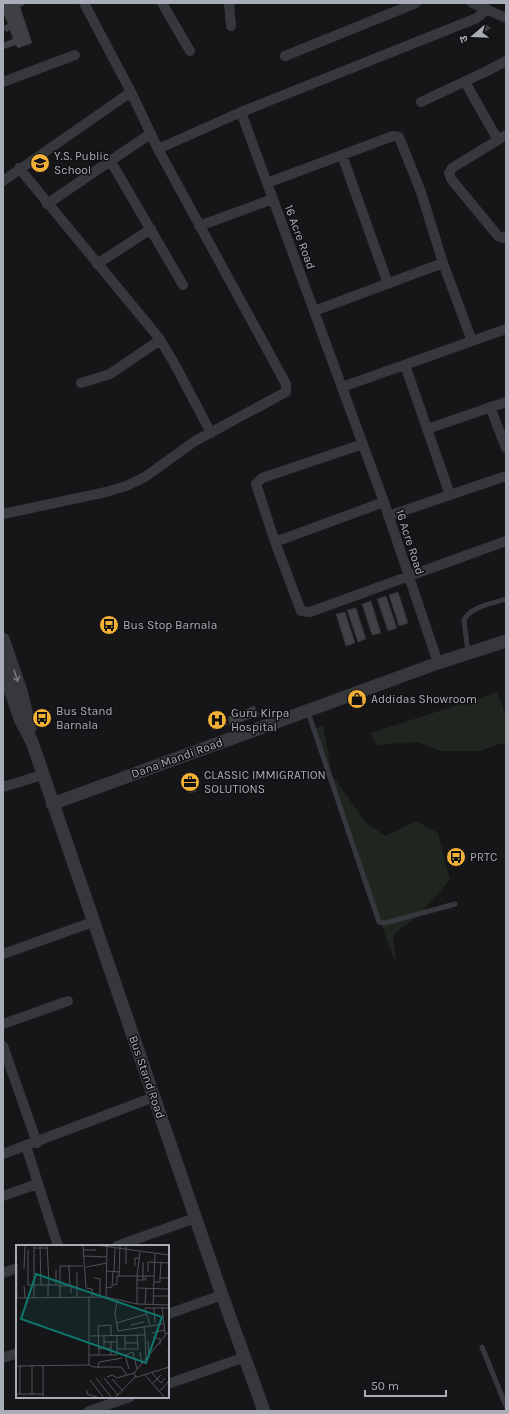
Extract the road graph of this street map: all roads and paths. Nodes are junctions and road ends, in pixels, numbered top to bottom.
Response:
1 (84, 3) edge
2 (162, 3) edge
3 (229, 3) edge
4 (416, 3) edge
5 (472, 3) edge
6 (488, 6) edge
7 (506, 18) edge
8 (232, 26) dead end
9 (190, 51) dead end
10 (75, 55) dead end
11 (285, 56) dead end
12 (506, 60) edge
13 (3, 82) edge
14 (465, 82) junction
15 (131, 92) junction
16 (421, 102) dead end
17 (241, 112) junction
18 (150, 134) junction
19 (502, 138) edge
20 (158, 149) junction
21 (342, 155) junction
22 (110, 160) junction
23 (19, 168) junction
24 (3, 181) edge
25 (267, 184) junction
26 (272, 199) junction
27 (46, 204) junction
28 (199, 226) junction
29 (151, 229) junction
30 (506, 237) edge
31 (444, 263) junction
32 (97, 264) junction
33 (388, 284) junction
34 (183, 285) dead end
35 (314, 311) junction
36 (506, 329) edge
37 (160, 340) junction
38 (472, 341) junction
39 (405, 365) junction
40 (82, 383) dead end
41 (342, 388) junction
42 (506, 402) edge
43 (490, 407) junction
44 (427, 429) junction
45 (211, 433) junction
46 (363, 444) junction
47 (506, 448) edge
48 (506, 476) edge
49 (450, 495) junction
50 (384, 502) junction
51 (3, 514) edge
52 (388, 516) junction
53 (506, 541) edge
54 (274, 542) junction
55 (408, 577) junction
56 (506, 598) edge
57 (3, 639) edge
58 (506, 641) edge
59 (468, 652) junction
60 (438, 663) junction
61 (3, 669) edge
62 (8, 699) edge
63 (308, 711) junction
64 (32, 742) junction
65 (42, 775) junction
66 (3, 787) edge
67 (52, 804) junction
68 (456, 904) dead end
69 (93, 922) junction
70 (3, 954) edge
71 (68, 1001) dead end
72 (3, 1024) edge
73 (3, 1046) edge
74 (154, 1097) junction
75 (37, 1142) junction
76 (26, 1146) junction
77 (3, 1154) edge
78 (37, 1184) junction
79 (3, 1196) edge
80 (195, 1218) junction
81 (58, 1245) edge
82 (120, 1245) edge
83 (16, 1268) edge
84 (3, 1273) edge
85 (222, 1295) junction
86 (169, 1314) edge
87 (482, 1347) dead end
88 (16, 1353) edge
89 (245, 1357) junction
90 (3, 1358) edge
91 (169, 1384) edge
92 (128, 1398) edge
93 (116, 1403) edge
94 (506, 1406) edge
95 (90, 1411) edge
96 (264, 1411) edge

1 - 15 street
2 - 9 street
3 - 8 street
4 - 11 street
5 - 6 street
6 - 7 street
6 - 17 street
10 - 13 street
12 - 14 street
14 - 16 street
14 - 19 street
15 - 18 street
15 - 23 street
17 - 20 street
17 - 25 street, 16 Acre Road
18 - 20 street
18 - 22 street
19 - 30 street
20 - 28 street
21 - 25 street
21 - 31 street
21 - 33 street
22 - 27 street
22 - 29 street
23 - 24 street
23 - 27 street
25 - 26 street, 16 Acre Road
26 - 28 street
26 - 35 street, 16 Acre Road
27 - 32 street
28 - 45 street
29 - 32 street
29 - 34 street
31 - 33 street
31 - 38 street
32 - 37 street
33 - 35 street
35 - 41 street, 16 Acre Road
36 - 38 street
37 - 40 street
37 - 45 street
38 - 39 street
39 - 41 street
39 - 44 street
41 - 46 street, 16 Acre Road
42 - 43 street
43 - 44 street
43 - 47 street
44 - 49 street
45 - 51 street
46 - 50 street, 16 Acre Road
46 - 54 street
48 - 49 street
49 - 52 street
50 - 52 street, 16 Acre Road
50 - 54 street
52 - 55 street, 16 Acre Road
53 - 55 street
54 - 55 street
55 - 60 street, 16 Acre Road
56 - 59 lane
57 -> 64 street, Bus Stand Road
58 - 59 street, Dana Mandi Road
59 - 60 street, Dana Mandi Road
60 - 63 street, Dana Mandi Road
61 - 62 street, Bus Stand Road
62 - 64 street, Bus Stand Road
63 - 67 street, Dana Mandi Road
63 - 68 lane
64 - 65 street, Bus Stand Road
65 - 66 street
65 - 67 street, Bus Stand Road
67 - 69 street, Bus Stand Road
69 - 70 street
69 - 74 street, Bus Stand Road
71 - 72 street
73 - 75 street
74 - 75 street
74 - 80 street, Bus Stand Road
75 - 76 street
76 - 77 street
76 - 78 street
78 - 79 street
78 - 81 street
80 - 82 street
80 - 85 street, Bus Stand Road
83 - 84 street
85 - 86 street
85 - 89 street, Bus Stand Road
87 - 94 lane
88 - 90 street
89 - 91 street
89 - 96 street, Bus Stand Road
92 - 93 street
93 - 95 street

